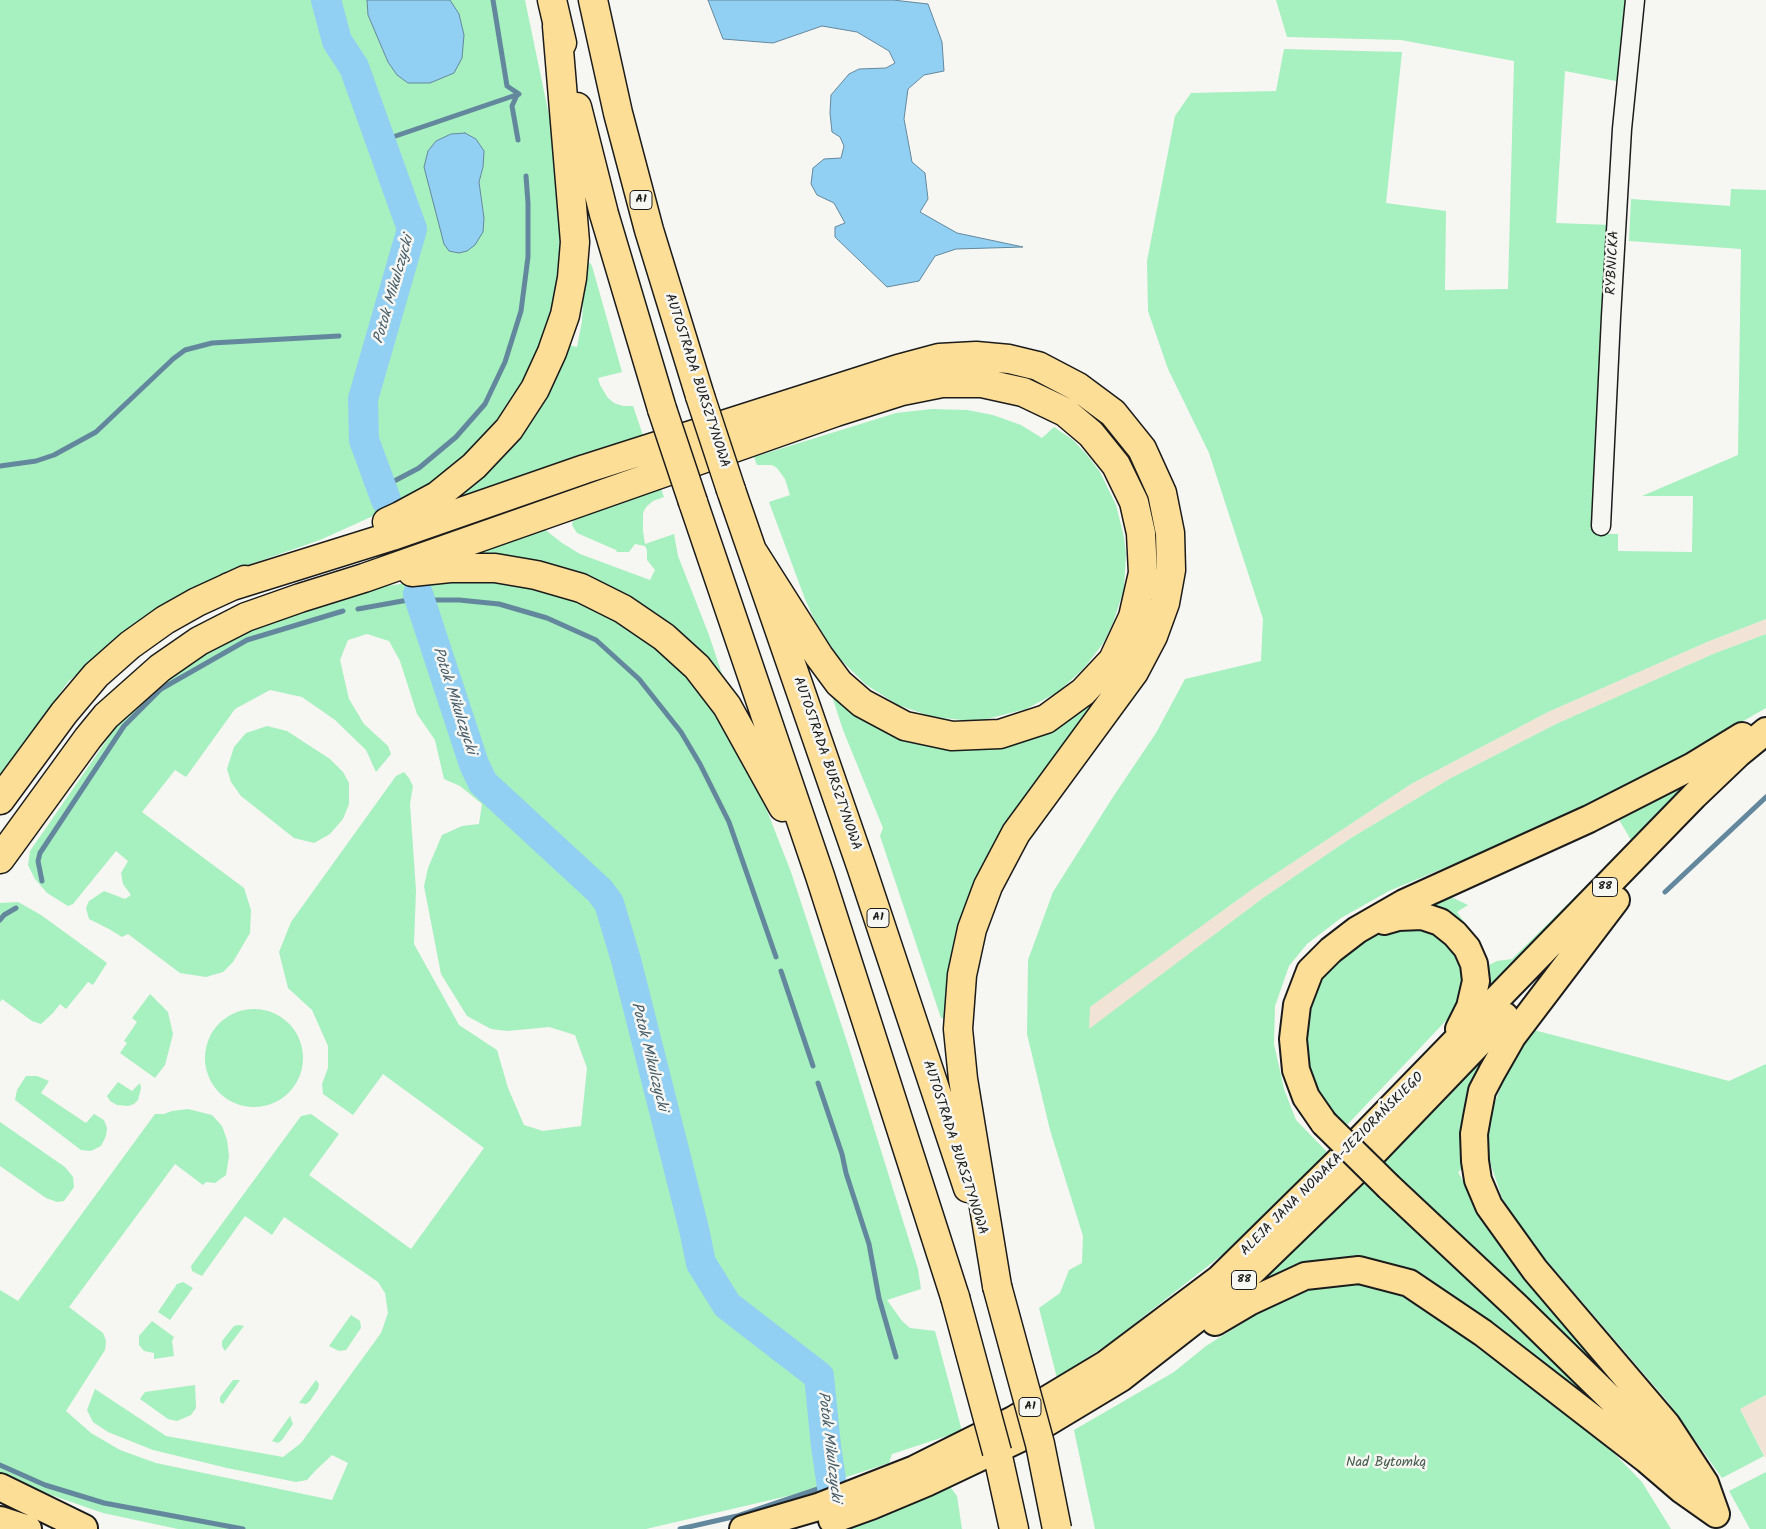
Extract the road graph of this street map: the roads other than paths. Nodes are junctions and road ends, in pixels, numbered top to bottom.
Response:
1 (552, 0) edge
2 (593, 0) edge
3 (1635, 0) edge
4 (557, 26) junction
5 (1601, 526) dead end
6 (753, 552) junction
7 (364, 578) junction
8 (229, 587) junction
9 (1766, 721) edge
10 (1766, 731) edge
11 (1766, 753) edge
12 (0, 800) edge
13 (0, 859) edge
14 (820, 876) junction
15 (1616, 900) junction
16 (1357, 930) junction
17 (1448, 1048) junction
18 (997, 1286) junction
19 (1121, 1378) junction
20 (0, 1487) edge
21 (870, 1497) junction
22 (0, 1501) edge
23 (0, 1520) edge
24 (799, 1522) edge
25 (1720, 1522) edge
26 (86, 1528) edge
27 (28, 1529) edge
28 (743, 1529) edge
29 (1014, 1529) edge
30 (1057, 1529) edge

1 - 4 highway
2 - 6 highway, AUTOSTRADA BURSZTYNOWA / A1, bridge
3 - 5 street, RYBNICKA
4 - 8 highway
4 - 14 highway, bridge
6 - 7 highway
6 - 18 highway, AUTOSTRADA BURSZTYNOWA / A1
7 - 13 highway
7 - 14 highway
8 - 12 highway
8 - 18 highway
9 - 16 main road
10 - 17 main road, ALEJA JANA NOWAKA-JEZIORAŃSKIEGO / 88
11 - 15 main road, ALEJA JANA NOWAKA-JEZIORAŃSKIEGO / 88
14 - 29 highway, bridge
15 - 19 main road, ALEJA JANA NOWAKA-JEZIORAŃSKIEGO / 88
15 - 25 main road
16 - 17 main road
16 - 25 main road, bridge
17 - 21 main road, ALEJA JANA NOWAKA-JEZIORAŃSKIEGO / 88
18 - 30 highway, AUTOSTRADA BURSZTYNOWA / A1, bridge
19 - 21 main road, ALEJA JANA NOWAKA-JEZIORAŃSKIEGO / 88
19 - 25 main road
20 - 26 main road
21 - 24 main road, ALEJA JANA NOWAKA-JEZIORAŃSKIEGO / 88
22 - 26 main road
23 - 27 main road
24 - 28 main road, ALEJA JANA NOWAKA-JEZIORAŃSKIEGO / 88

